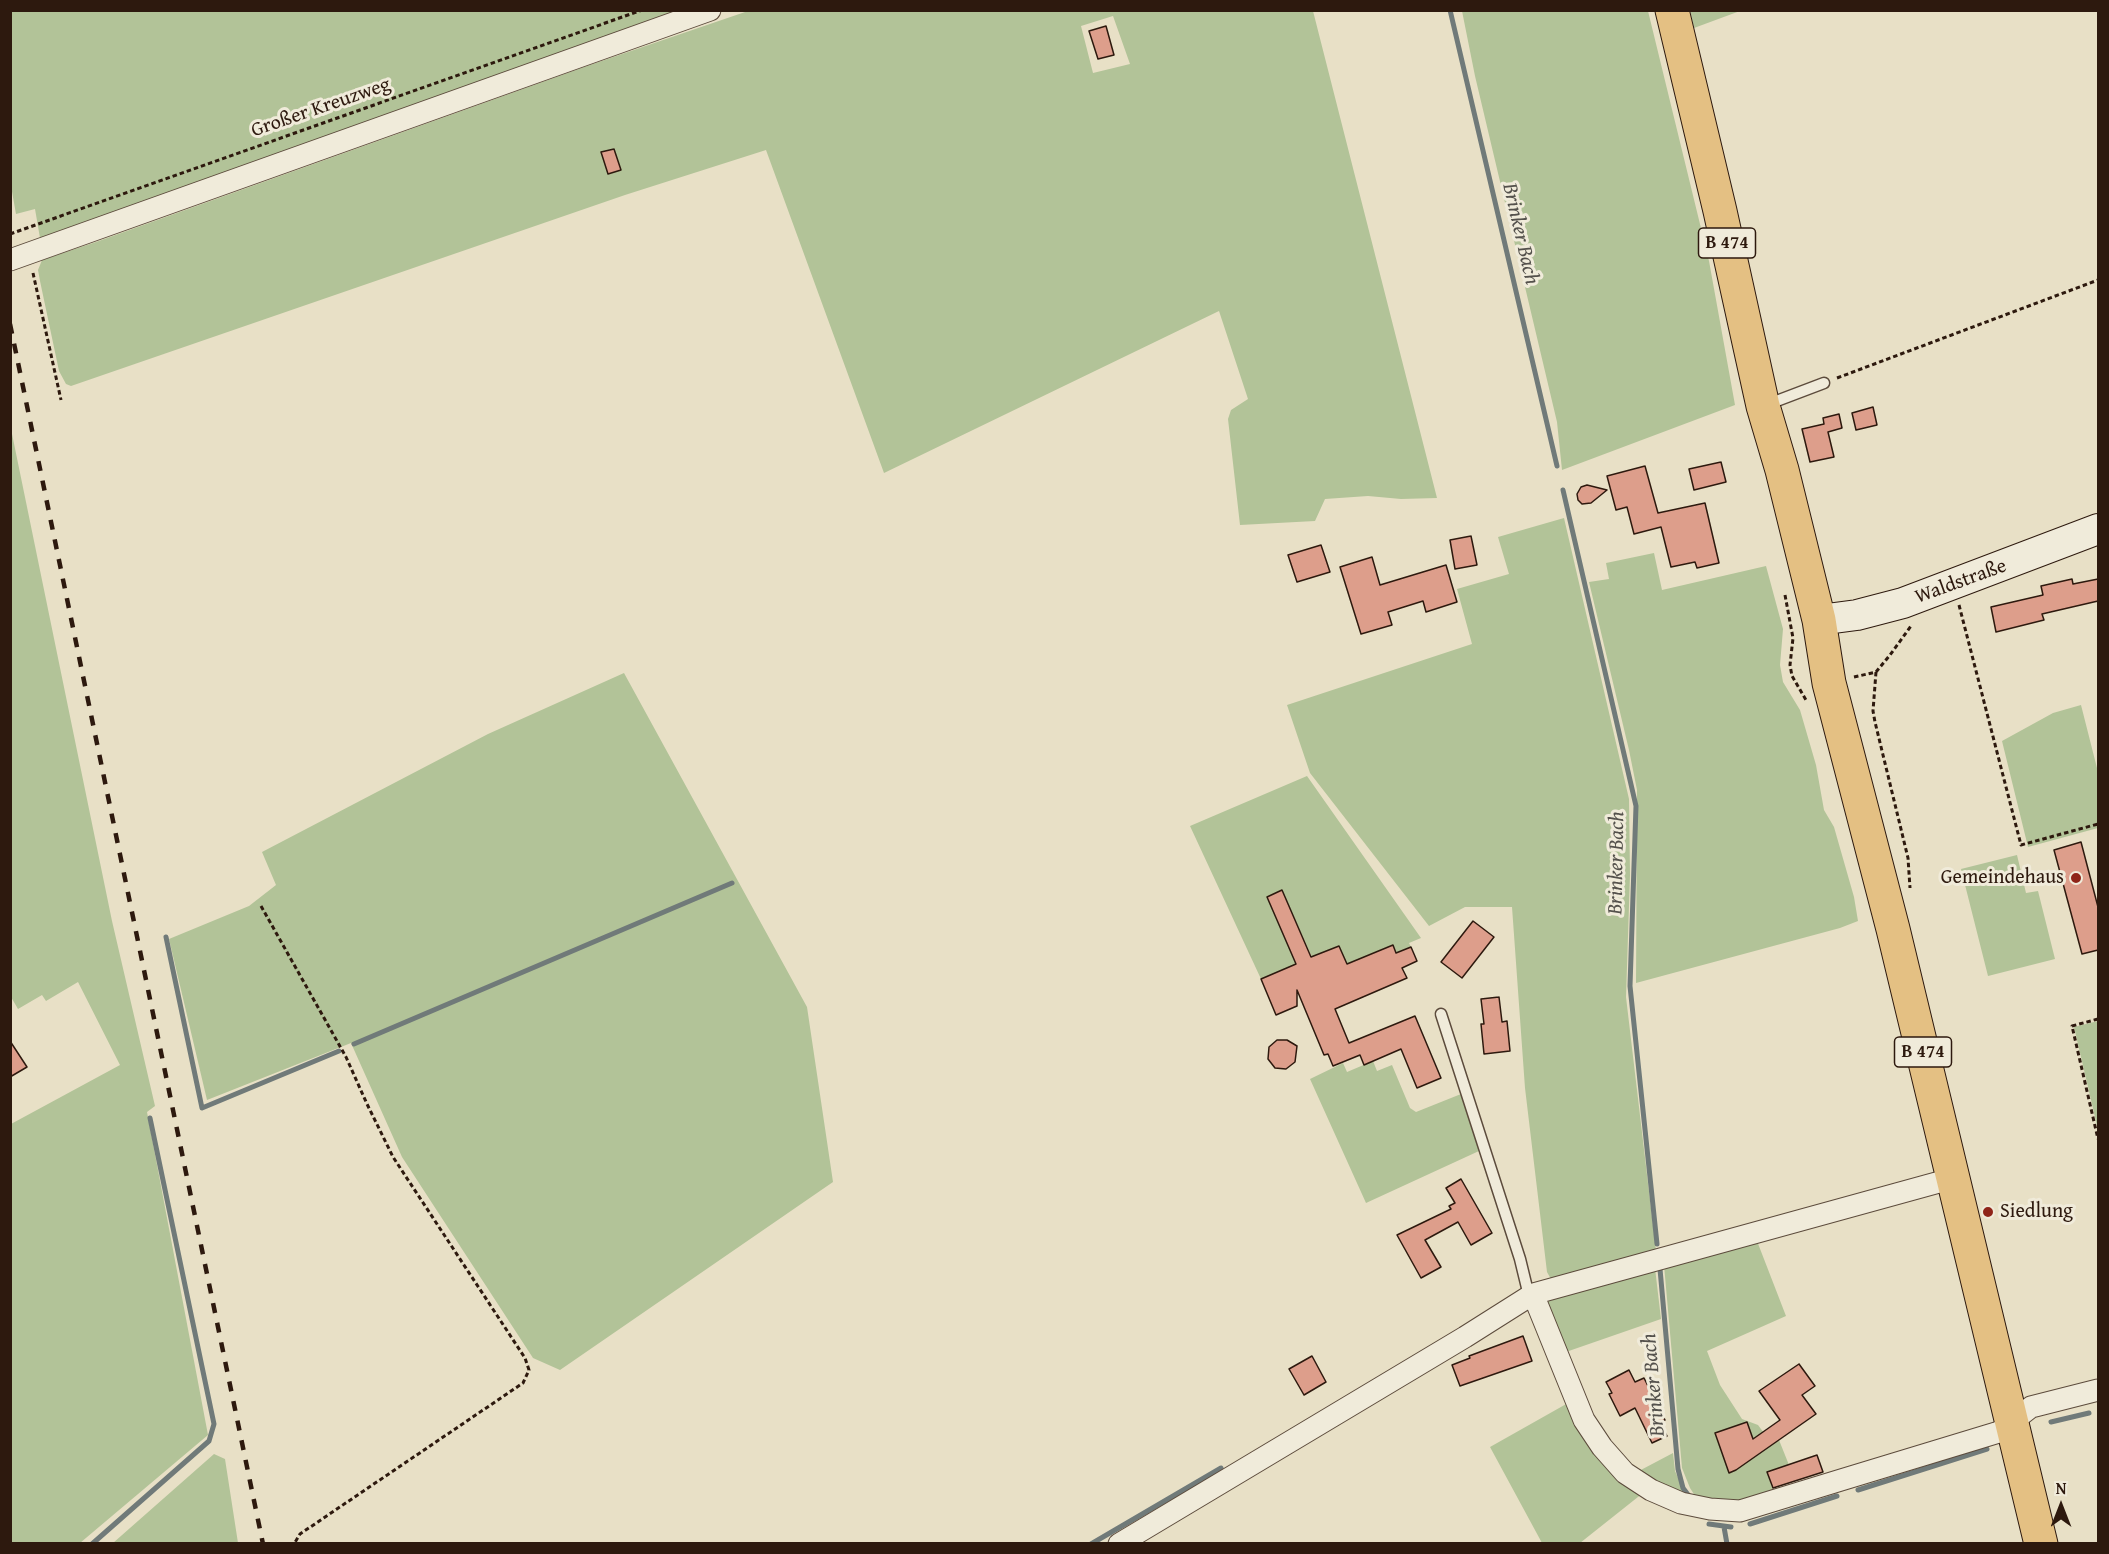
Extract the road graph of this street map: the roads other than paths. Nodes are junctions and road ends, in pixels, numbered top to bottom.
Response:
1 (710, 10) edge
2 (1672, 10) edge
3 (20, 256) edge
4 (1824, 383) road end
5 (1763, 406) junction
6 (2098, 529) edge
7 (1819, 620) junction
8 (1441, 1014) dead end
9 (1954, 1178) junction
10 (1531, 1295) junction
11 (2098, 1390) edge
12 (2013, 1422) junction
13 (1119, 1544) edge
14 (2041, 1544) edge

1 - 3 street
2 - 5 main road, B 474
4 - 5 lane
5 - 7 main road, B 474
6 - 7 street, Waldstraße
7 - 9 main road, B 474
8 - 10 lane
9 - 10 street
9 - 12 main road, B 474
10 - 12 street
10 - 13 street
11 - 12 street
12 - 14 main road, B 474

